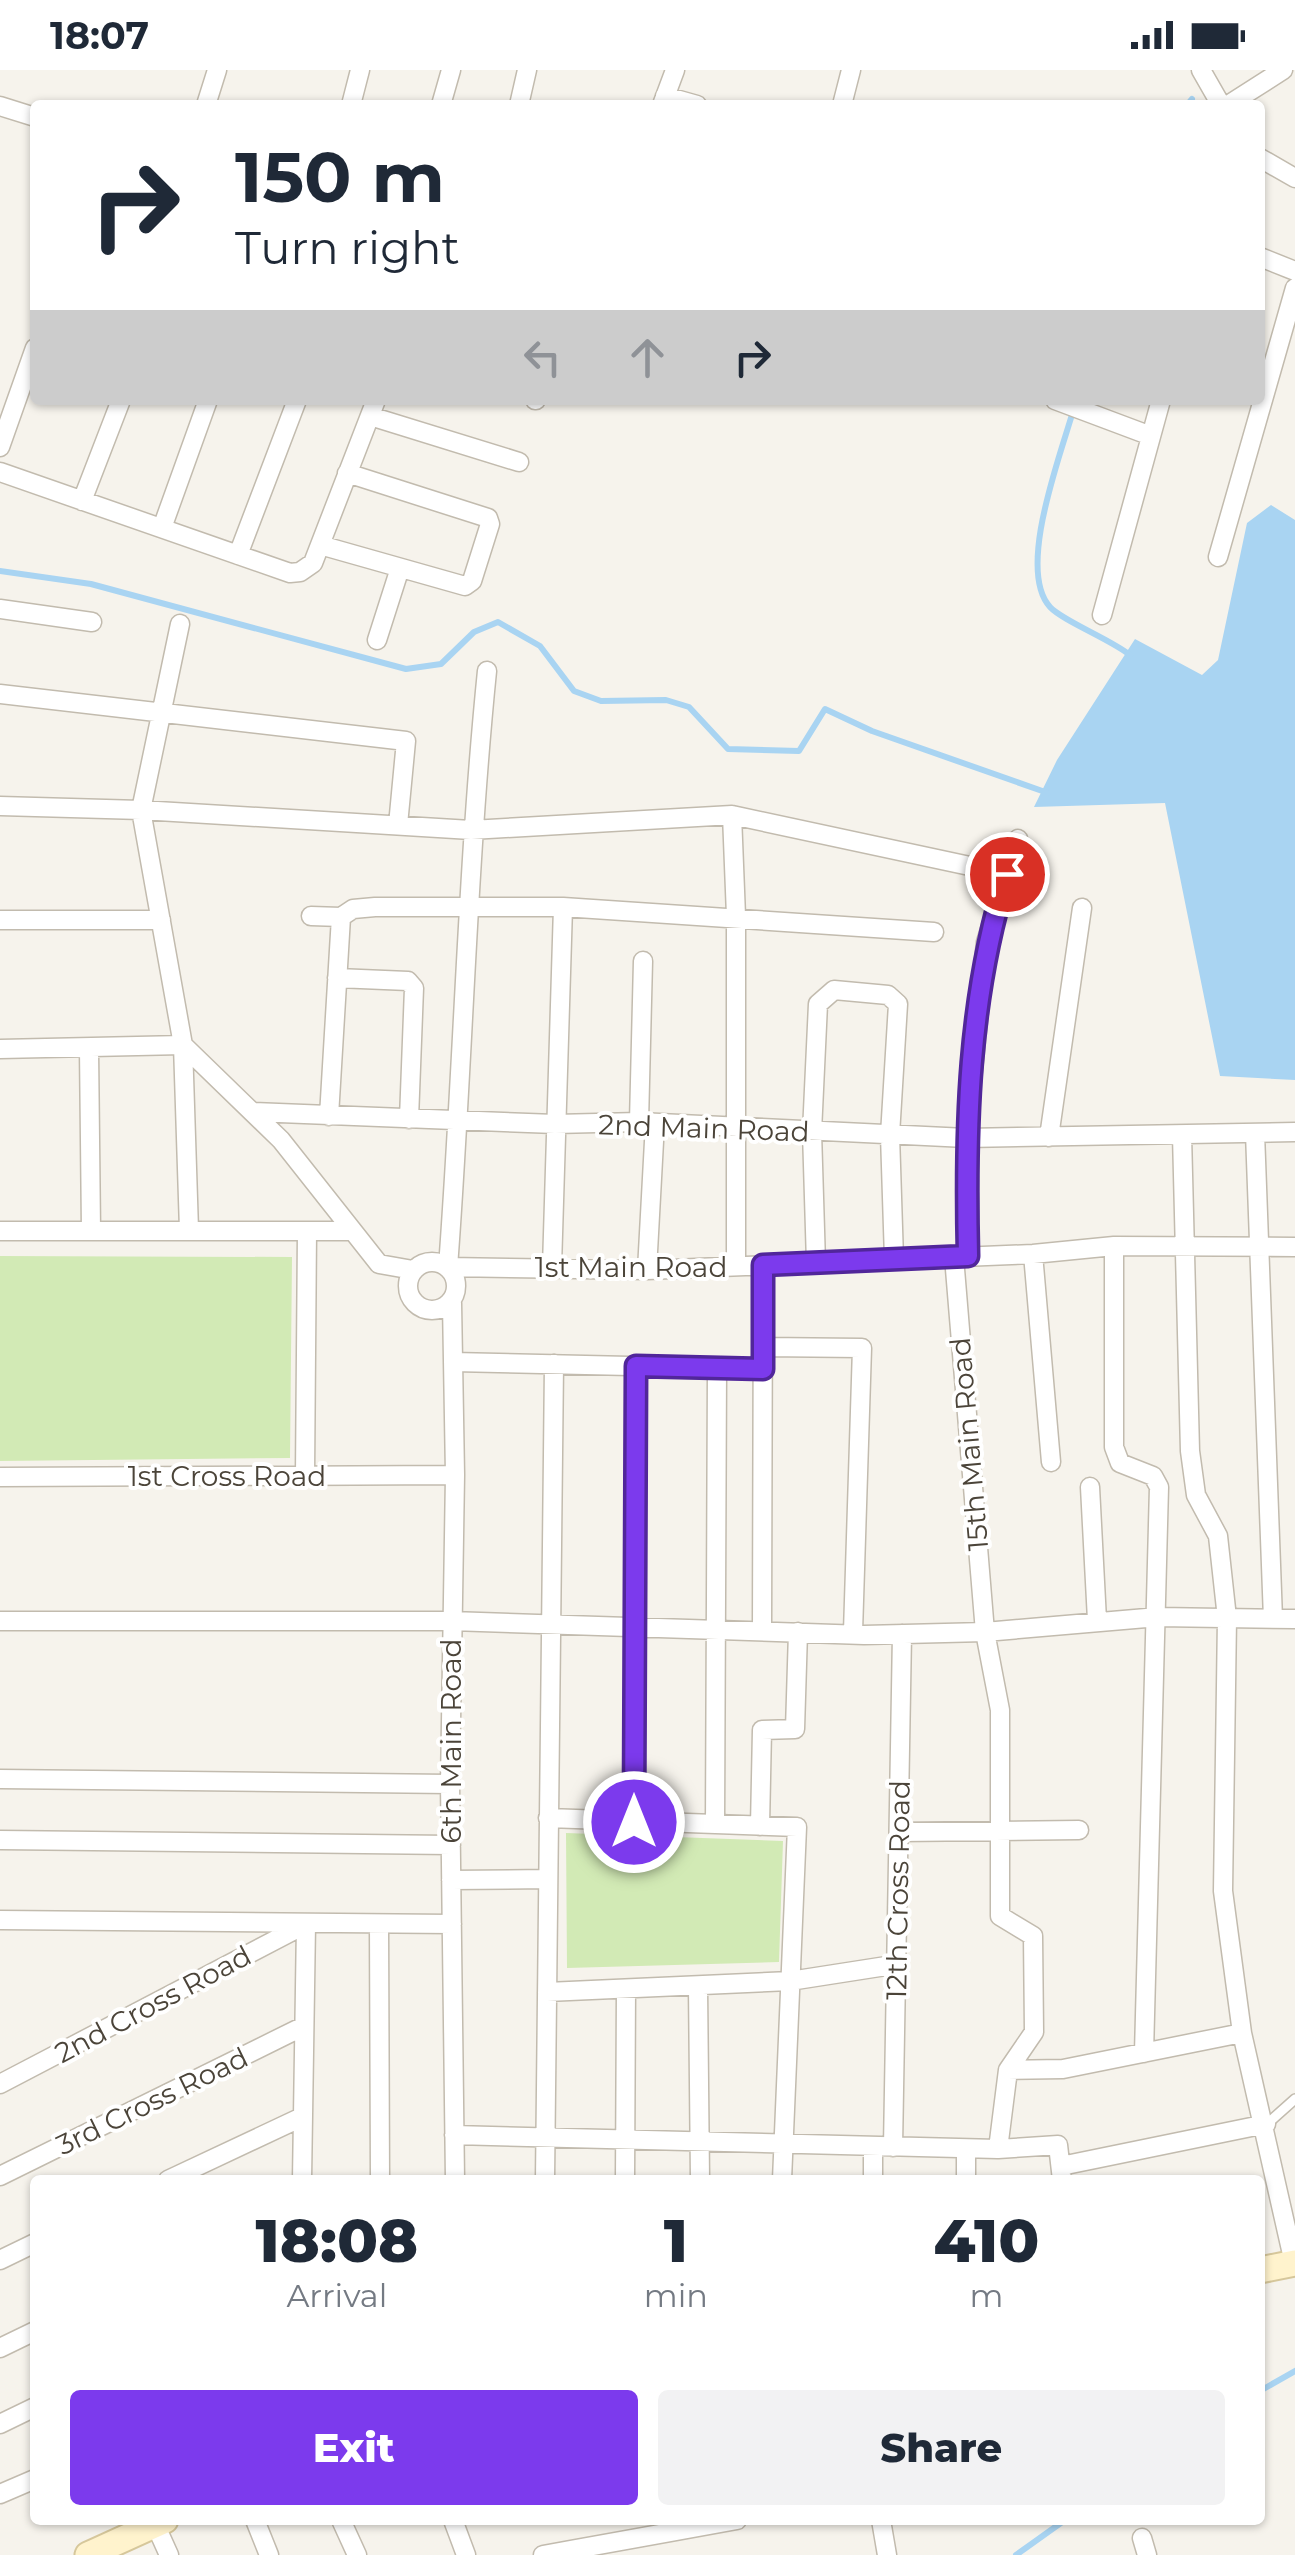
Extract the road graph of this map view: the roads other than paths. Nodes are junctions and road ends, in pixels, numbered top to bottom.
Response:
1 (217, 70) edge
2 (360, 70) edge
3 (451, 70) edge
4 (527, 70) edge
5 (675, 70) edge
6 (851, 70) edge
7 (1200, 70) edge
8 (1283, 70) edge
9 (208, 100) edge
10 (351, 100) edge
11 (443, 100) edge
12 (520, 100) edge
13 (664, 100) edge
14 (843, 100) edge
15 (1221, 100) edge
16 (1232, 100) edge
17 (0, 106) edge
18 (30, 115) edge
19 (1265, 161) edge
20 (1295, 178) edge
21 (1265, 259) edge
22 (1295, 270) edge
23 (1295, 288) edge
24 (1269, 342) edge
25 (30, 362) edge
26 (119, 405) edge
27 (206, 405) edge
28 (295, 405) edge
29 (1066, 405) edge
30 (1160, 405) edge
31 (1254, 405) edge
32 (372, 408) edge
33 (1152, 436) junction
34 (0, 447) edge
35 (518, 462) dead end
36 (0, 472) edge
37 (347, 473) junction
38 (82, 501) junction
39 (162, 528) junction
40 (320, 545) junction
41 (238, 555) junction
42 (1218, 557) dead end
43 (400, 568) junction
44 (0, 609) edge
45 (1102, 615) dead end
46 (92, 622) dead end
47 (180, 624) dead end
48 (377, 640) dead end
49 (487, 671) dead end
50 (0, 694) edge
51 (162, 713) junction
52 (0, 806) edge
53 (141, 810) junction
54 (732, 815) junction
55 (398, 825) junction
56 (471, 830) junction
57 (1018, 839) dead end
58 (1007, 874) junction
59 (467, 907) junction
60 (563, 907) junction
61 (1082, 908) dead end
62 (311, 916) dead end
63 (736, 916) junction
64 (341, 917) junction
65 (0, 920) edge
66 (161, 920) junction
67 (934, 932) dead end
68 (643, 961) dead end
69 (337, 978) junction
70 (183, 1045) junction
71 (88, 1048) junction
72 (0, 1049) edge
73 (252, 1112) junction
74 (329, 1116) junction
75 (410, 1119) junction
76 (459, 1121) junction
77 (647, 1122) junction
78 (556, 1124) junction
79 (736, 1129) junction
80 (812, 1132) junction
81 (1295, 1132) edge
82 (1256, 1134) junction
83 (890, 1135) junction
84 (1182, 1136) junction
85 (1049, 1137) junction
86 (966, 1138) junction
87 (189, 1230) junction
88 (0, 1231) edge
89 (91, 1231) junction
90 (307, 1231) junction
91 (349, 1231) junction
92 (1114, 1246) junction
93 (1184, 1246) junction
94 (1262, 1247) junction
95 (1295, 1247) edge
96 (1033, 1254) junction
97 (961, 1256) junction
98 (894, 1259) junction
99 (816, 1263) junction
100 (763, 1265) junction
101 (736, 1266) junction
102 (448, 1267) junction
103 (552, 1267) junction
104 (413, 1270) junction
105 (648, 1270) junction
106 (452, 1303) junction
107 (763, 1347) junction
108 (452, 1362) junction
109 (554, 1364) junction
110 (636, 1366) junction
111 (717, 1369) junction
112 (763, 1369) junction
113 (1050, 1462) dead end
114 (455, 1475) junction
115 (0, 1476) edge
116 (305, 1476) junction
117 (1090, 1486) dead end
118 (1158, 1617) junction
119 (1227, 1618) junction
120 (1295, 1619) edge
121 (1097, 1620) junction
122 (1273, 1620) junction
123 (450, 1621) junction
124 (0, 1622) edge
125 (553, 1627) junction
126 (634, 1628) junction
127 (716, 1630) junction
128 (762, 1631) junction
129 (798, 1632) junction
130 (853, 1632) junction
131 (986, 1632) junction
132 (902, 1634) junction
133 (0, 1779) edge
134 (450, 1784) junction
135 (548, 1818) junction
136 (634, 1822) junction
137 (715, 1824) junction
138 (760, 1826) junction
139 (1080, 1830) dead end
140 (1000, 1831) junction
141 (900, 1832) junction
142 (0, 1840) edge
143 (451, 1845) junction
144 (547, 1879) junction
145 (451, 1880) junction
146 (0, 1920) edge
147 (306, 1924) junction
148 (378, 1924) junction
149 (452, 1924) junction
150 (898, 1964) junction
151 (790, 1982) junction
152 (698, 1987) junction
153 (626, 1990) junction
154 (547, 1992) junction
155 (304, 2026) junction
156 (1242, 2033) junction
157 (1144, 2053) junction
158 (1008, 2070) junction
159 (0, 2084) edge
160 (1295, 2099) edge
161 (302, 2116) junction
162 (1266, 2124) junction
163 (454, 2135) junction
164 (545, 2138) junction
165 (624, 2140) junction
166 (700, 2142) junction
167 (782, 2144) junction
168 (883, 2146) junction
169 (966, 2148) junction
170 (998, 2150) junction
171 (1061, 2173) edge
172 (178, 2175) edge
173 (302, 2175) edge
174 (380, 2175) edge
175 (455, 2175) edge
176 (546, 2175) edge
177 (625, 2175) edge
178 (700, 2175) edge
179 (782, 2175) edge
180 (875, 2175) edge
181 (966, 2175) edge
182 (0, 2176) edge
183 (30, 2245) edge
184 (0, 2260) edge
185 (1295, 2263) edge
186 (1265, 2269) edge
187 (30, 2333) edge
188 (0, 2348) edge
189 (30, 2410) edge
190 (0, 2424) edge
191 (30, 2481) edge
192 (0, 2494) edge
193 (153, 2525) edge
194 (161, 2525) edge
195 (257, 2525) edge
196 (344, 2525) edge
197 (455, 2525) edge
198 (671, 2525) edge
199 (883, 2525) edge
200 (631, 2528) edge
201 (88, 2555) edge
202 (169, 2555) edge
203 (269, 2555) edge
204 (357, 2555) edge
205 (466, 2555) edge
206 (543, 2555) edge
207 (887, 2555) edge

1 - 9 street
2 - 10 street
3 - 11 street
4 - 12 street
5 - 13 street
6 - 14 street
7 - 15 street
8 - 16 street
17 - 18 street
19 - 20 street
21 - 22 street
23 - 24 street
25 - 34 street
26 - 38 street
27 - 39 street
28 - 41 street
29 - 33 street
30 - 33 street
31 - 42 street
32 - 35 street
32 - 37 street
33 - 45 street
36 - 38 street
37 - 40 street
37 - 43 street
38 - 39 street
39 - 41 street
40 - 41 street
40 - 43 street
43 - 48 street
44 - 46 street
47 - 51 street
49 - 56 street
50 - 51 street
51 - 53 street
51 - 55 street
52 - 53 street
53 - 55 street
53 - 66 street
54 - 56 street
54 - 58 street
54 - 63 street
55 - 56 street
56 - 59 street
57 - 58 street, 15th Main Road
58 - 86 street, 15th Main Road
59 - 60 street
59 - 64 street
59 - 76 street
60 - 63 street
60 - 78 street
61 - 85 street
62 - 64 street
63 - 67 street
63 - 79 street
64 - 69 street
65 - 66 street
66 - 70 street
68 - 77 street
69 - 74 street
69 - 75 street
70 - 71 street
70 - 73 street
70 - 87 street
71 - 72 street
71 - 89 street
73 - 74 street, 2nd Main Road
73 - 91 street
74 - 75 street, 2nd Main Road
75 - 76 street, 2nd Main Road
76 - 78 street, 2nd Main Road
76 - 102 street
77 - 78 street, 2nd Main Road
77 - 79 street, 2nd Main Road
77 - 105 street
78 - 103 street
79 - 80 street, 2nd Main Road
79 - 101 street
80 - 83 street, 2nd Main Road
80 - 83 street
80 - 99 street
81 - 82 street, 2nd Main Road
82 - 84 street, 2nd Main Road
82 - 94 street
83 - 86 street, 2nd Main Road
83 - 98 street
84 - 85 street, 2nd Main Road
84 - 93 street
85 - 86 street, 2nd Main Road
86 - 97 street, 15th Main Road
87 - 89 street
87 - 90 street
88 - 89 street
90 - 91 street
90 - 116 street
91 - 104 street
92 - 93 street, 1st Main Road
92 - 96 street, 1st Main Road
92 - 118 street
93 - 94 street, 1st Main Road
93 - 119 street
94 - 95 street, 1st Main Road
94 - 122 street
96 - 97 street, 1st Main Road
96 - 113 street
97 - 98 street, 1st Main Road
97 - 131 street, 15th Main Road
98 - 99 street, 1st Main Road
99 - 100 street, 1st Main Road
100 - 101 street, 1st Main Road
100 - 107 street
101 - 105 street, 1st Main Road
102 - 103 street, 1st Main Road
102 - 104 street
102 - 106 street
103 - 105 street, 1st Main Road
104 - 106 street
106 - 108 street, 6th Main Road
107 - 112 street
107 - 130 street
108 - 109 street
108 - 114 street, 6th Main Road
109 - 110 street
109 - 125 street
110 - 111 street
110 - 126 street
111 - 112 street
111 - 127 street
112 - 128 street
114 - 116 street, 1st Cross Road
114 - 123 street, 6th Main Road
115 - 116 street, 1st Cross Road
117 - 121 street
118 - 119 street
118 - 121 street
118 - 157 street
119 - 122 street
119 - 156 street
120 - 122 street
121 - 131 street
123 - 124 street
123 - 125 street
123 - 134 street, 6th Main Road
125 - 126 street
125 - 135 street
126 - 127 street
126 - 136 street
127 - 128 street
127 - 137 street
128 - 129 street
129 - 130 street
129 - 138 street
130 - 132 street
131 - 132 street
131 - 140 street, 15th Main Road
132 - 141 street, 12th Cross Road
133 - 134 street
134 - 143 street, 6th Main Road
135 - 136 street
135 - 144 street
136 - 137 street
137 - 138 street
138 - 151 street
139 - 140 street
140 - 141 street
140 - 158 street, 15th Main Road
141 - 150 street, 12th Cross Road
142 - 143 street
143 - 145 street, 6th Main Road
144 - 145 street
144 - 154 street
145 - 149 street, 6th Main Road
146 - 147 street
147 - 148 street
147 - 155 street
147 - 159 street, 2nd Cross Road
148 - 149 street
148 - 174 street
149 - 163 street, 6th Main Road
150 - 151 street
150 - 168 street, 12th Cross Road
151 - 152 street
151 - 167 street
152 - 153 street
152 - 166 street
153 - 154 street
153 - 165 street
154 - 164 street
155 - 161 street
155 - 182 street, 3rd Cross Road
156 - 157 street
156 - 162 street
157 - 158 street
158 - 170 street
160 - 162 lane
161 - 172 street
161 - 173 street
162 - 171 street
162 - 185 street
163 - 164 street
163 - 175 street, 6th Main Road
164 - 165 street
164 - 176 street
165 - 166 street
165 - 177 street
166 - 167 street
166 - 178 street
167 - 168 street
167 - 179 street
168 - 169 street
168 - 180 street, 12th Cross Road
169 - 170 street
169 - 181 street
170 - 171 street
183 - 184 street
185 - 186 street
187 - 188 street
189 - 190 street
191 - 192 street
193 - 201 street
194 - 202 street
195 - 203 street
196 - 204 street
197 - 205 street
198 - 200 street
199 - 207 street
200 - 206 street

